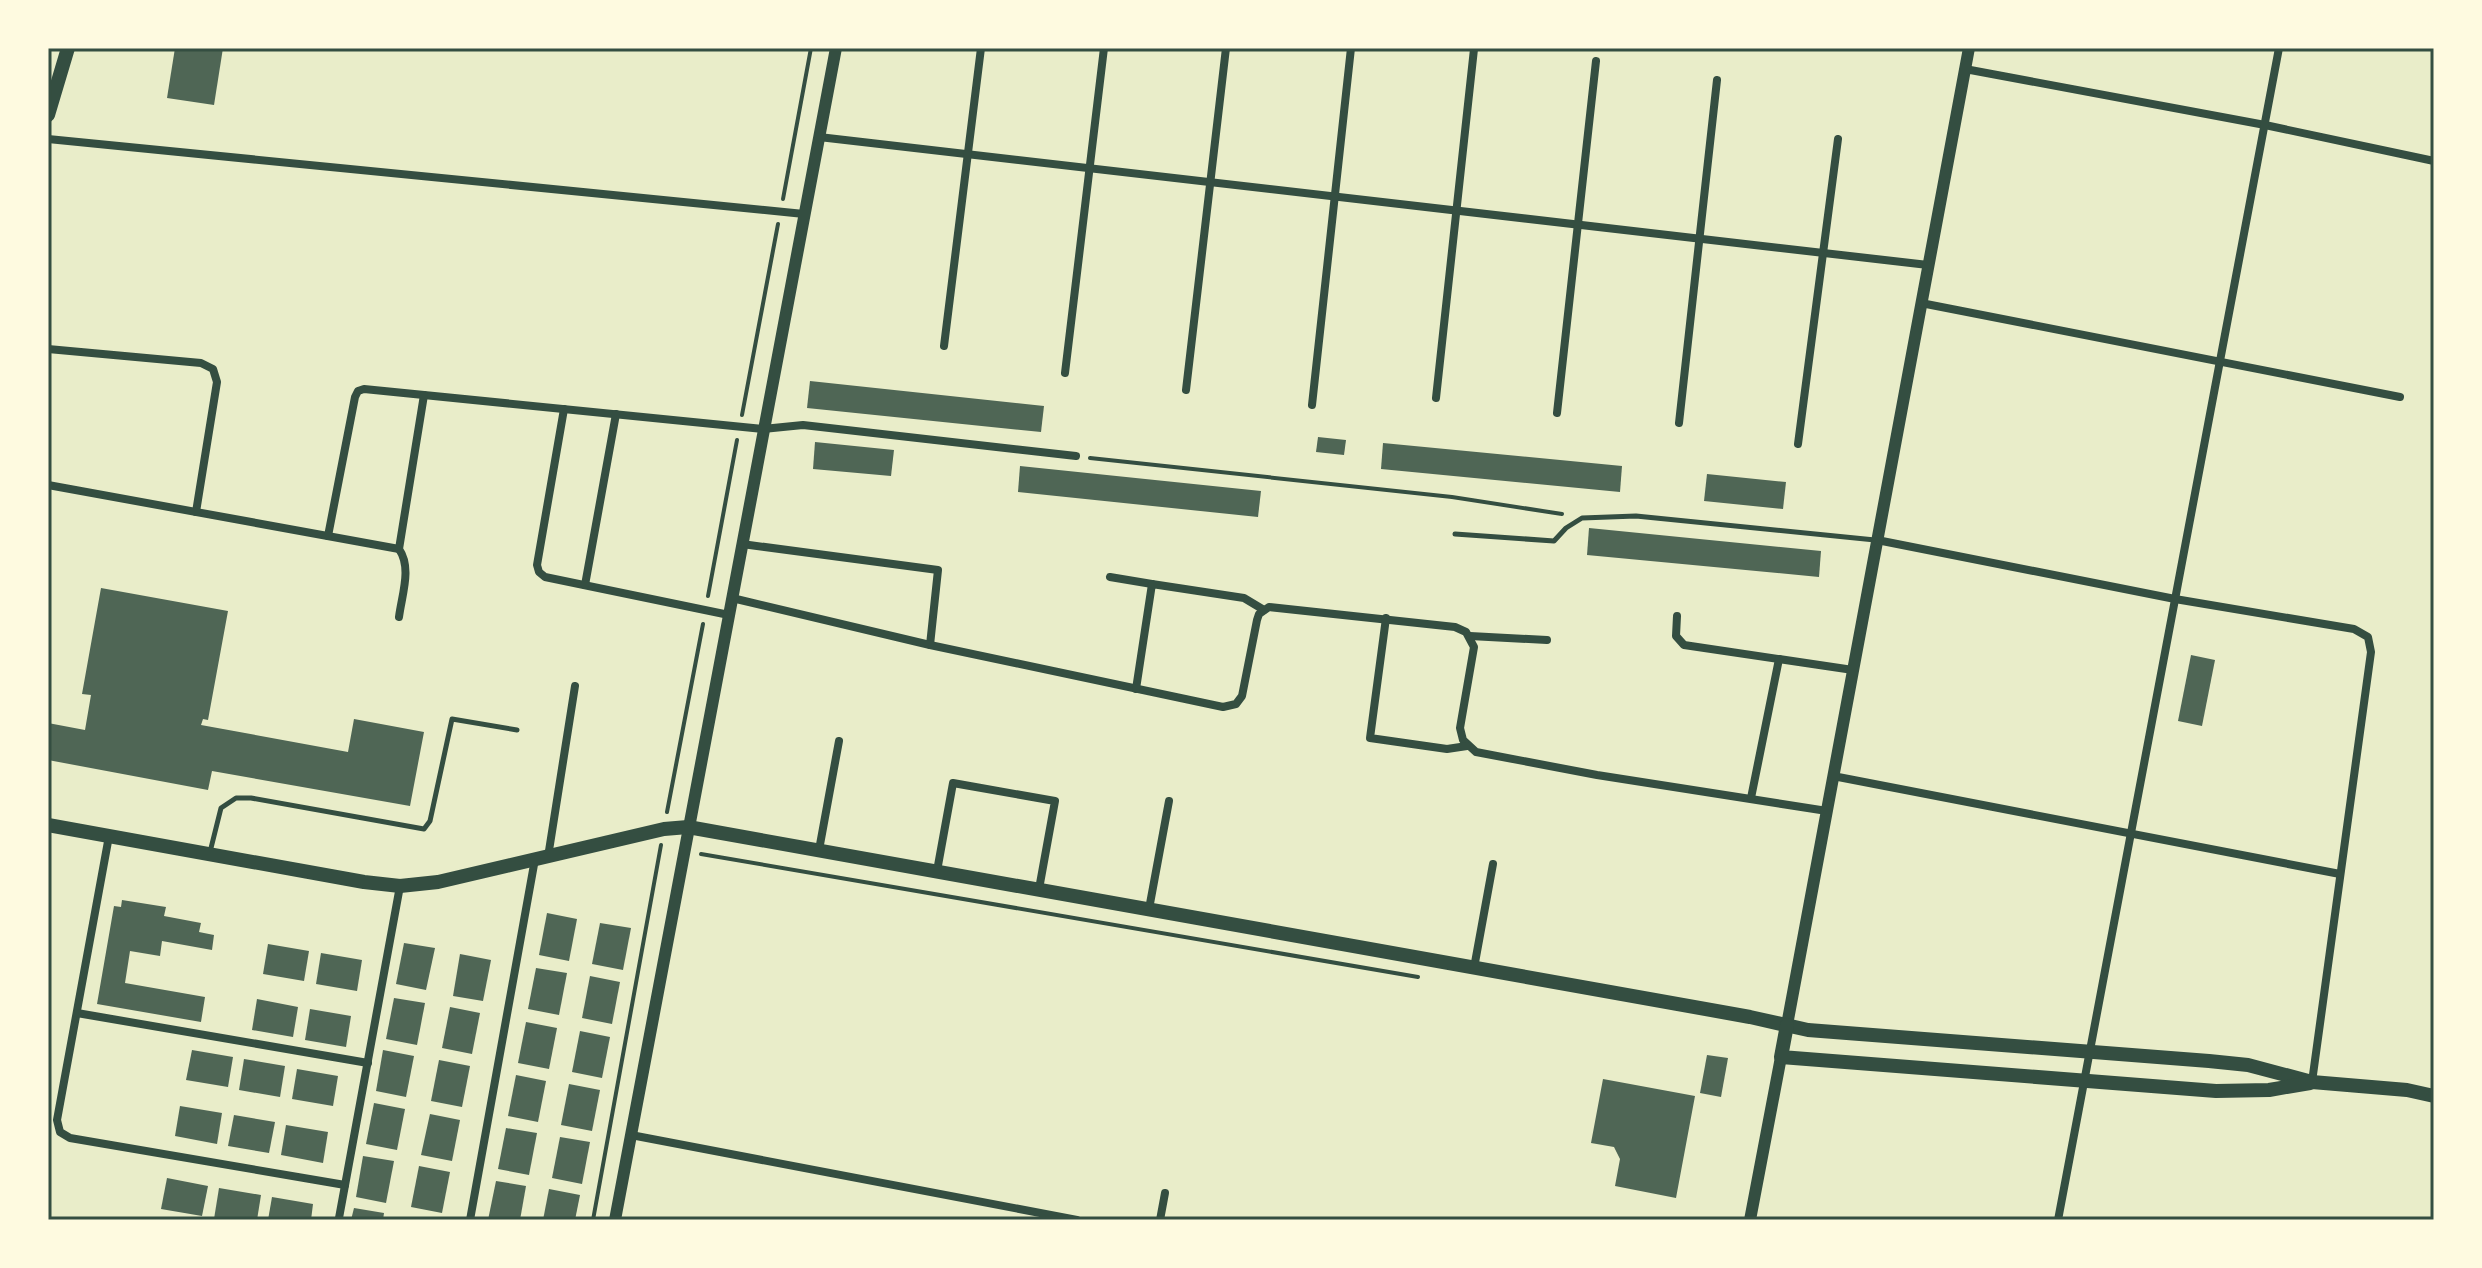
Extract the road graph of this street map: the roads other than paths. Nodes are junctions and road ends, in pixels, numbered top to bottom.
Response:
1 (68, 48) edge
2 (836, 48) edge
3 (981, 48) edge
4 (1104, 48) edge
5 (1226, 48) edge
6 (1351, 48) edge
7 (1969, 48) edge
8 (2279, 48) edge
9 (1474, 49) edge
10 (1596, 61) dead end
11 (1965, 69) junction
12 (1717, 80) dead end
13 (48, 115) edge
14 (2265, 125) junction
15 (819, 137) junction
16 (48, 139) edge
17 (1838, 139) dead end
18 (967, 155) junction
19 (2434, 161) edge
20 (1089, 168) junction
21 (1211, 182) junction
22 (1335, 197) junction
23 (1456, 211) junction
24 (804, 214) junction
25 (1578, 225) junction
26 (1699, 239) junction
27 (1824, 253) junction
28 (1928, 265) junction
29 (1921, 303) junction
30 (944, 346) dead end
31 (48, 349) edge
32 (2220, 362) junction
33 (1065, 373) dead end
34 (1186, 390) dead end
35 (424, 395) junction
36 (2400, 397) dead end
37 (1436, 398) dead end
38 (1312, 405) dead end
39 (564, 409) junction
40 (1557, 413) dead end
41 (616, 414) junction
42 (1679, 423) dead end
43 (763, 429) junction
44 (1798, 444) dead end
45 (1076, 456) road end
46 (48, 485) edge
47 (196, 512) junction
48 (1455, 534) dead end
49 (328, 536) junction
50 (1877, 540) junction
51 (742, 544) junction
52 (399, 549) junction
53 (1110, 577) dead end
54 (1152, 584) junction
55 (585, 585) junction
56 (732, 598) junction
57 (2175, 599) junction
58 (1264, 610) junction
59 (729, 615) junction
60 (1677, 616) dead end
61 (399, 617) dead end
62 (1386, 618) junction
63 (1470, 636) junction
64 (1547, 640) dead end
65 (930, 645) junction
66 (1779, 659) junction
67 (1853, 670) junction
68 (575, 686) dead end
69 (1136, 689) junction
70 (517, 730) dead end
71 (839, 741) dead end
72 (1467, 746) junction
73 (1833, 776) junction
74 (1751, 798) junction
75 (1169, 801) dead end
76 (1827, 811) junction
77 (48, 825) edge
78 (688, 827) junction
79 (2130, 834) junction
80 (109, 836) junction
81 (819, 850) junction
82 (209, 854) junction
83 (542, 858) junction
84 (1493, 864) dead end
85 (937, 871) junction
86 (2340, 874) junction
87 (400, 886) junction
88 (1039, 889) junction
89 (1149, 909) junction
90 (1474, 968) junction
91 (77, 1013) junction
92 (1787, 1025) junction
93 (2089, 1052) junction
94 (1781, 1057) junction
95 (368, 1063) junction
96 (2084, 1082) junction
97 (2312, 1082) junction
98 (2434, 1096) edge
99 (631, 1135) junction
100 (345, 1185) junction
101 (1165, 1193) dead end
102 (339, 1218) dead end
103 (470, 1220) edge
104 (615, 1220) edge
105 (1077, 1220) edge
106 (1160, 1220) edge
107 (1750, 1220) edge
108 (2058, 1220) edge

1 - 13 main road
2 - 15 street
3 - 18 street
4 - 20 street
5 - 21 street
6 - 22 street
7 - 11 street
8 - 14 street
9 - 23 street
10 - 25 street
11 - 14 street
11 - 28 street
12 - 26 street
14 - 19 street
14 - 32 street
15 - 18 street
15 - 24 street
16 - 24 street
17 - 27 street
18 - 20 street
18 - 30 street
20 - 21 street
20 - 33 street
21 - 22 street
21 - 34 street
22 - 23 street
22 - 38 street
23 - 25 street
23 - 37 street
24 - 43 street
25 - 26 street
25 - 40 street
26 - 27 street
26 - 42 street
27 - 28 street
27 - 44 street
28 - 29 street
29 - 32 street
29 - 50 street
31 - 47 street
32 - 36 street
32 - 57 street
35 - 39 street
35 - 49 street
35 - 52 street
39 - 41 street
39 - 55 street
41 - 43 street
41 - 55 street
43 - 45 street
43 - 51 street
46 - 47 street
47 - 49 street
48 - 50 lane
49 - 52 street
50 - 57 street
50 - 67 street
51 - 56 street
51 - 65 street
52 - 61 street
53 - 54 street
54 - 58 street
54 - 69 street
55 - 59 street
56 - 59 street
56 - 65 street
57 - 79 street
57 - 86 street
58 - 62 street
58 - 69 street
59 - 78 street
60 - 66 street
62 - 63 street
62 - 72 street
63 - 64 street
63 - 72 street
65 - 69 street
66 - 67 street
66 - 74 street
67 - 73 street
68 - 83 street
70 - 82 lane
71 - 81 street
72 - 74 street
73 - 76 street
73 - 79 street
74 - 76 street
75 - 89 street
76 - 92 street
77 - 80 main road
78 - 81 main road
78 - 83 main road
78 - 99 street
79 - 86 street
79 - 93 street
80 - 82 main road
80 - 91 street
81 - 85 main road
82 - 87 main road
83 - 87 main road
83 - 103 street
84 - 90 street
85 - 88 main road
85 - 88 street
86 - 97 street
87 - 95 street
88 - 89 main road
89 - 90 main road
90 - 92 main road
91 - 95 street
91 - 100 street
92 - 93 main road
92 - 94 main road
93 - 96 street
93 - 97 main road
94 - 96 main road
94 - 107 street
95 - 100 street
96 - 97 main road
96 - 108 street
97 - 98 main road
99 - 104 street
99 - 105 street
100 - 102 street
101 - 106 street

